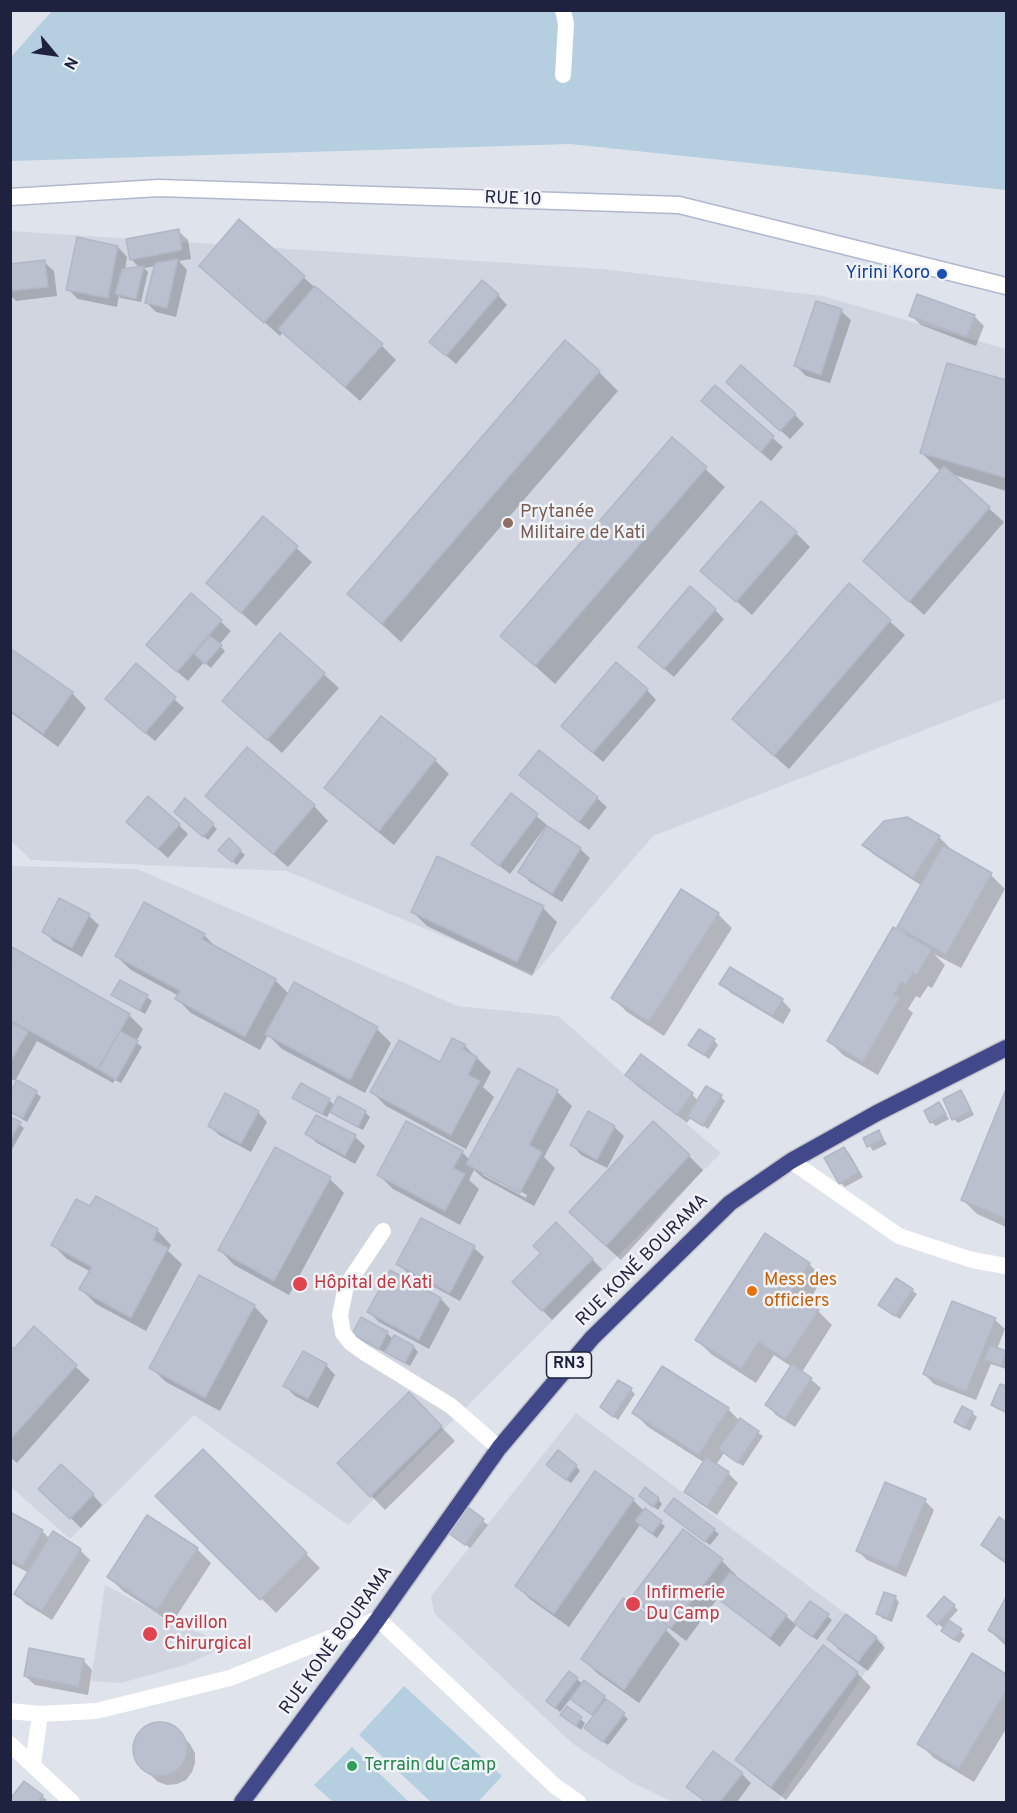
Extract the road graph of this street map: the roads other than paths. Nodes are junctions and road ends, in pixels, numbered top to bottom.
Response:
1 (563, 10) edge
2 (563, 75) dead end
3 (10, 197) edge
4 (1006, 286) edge
5 (1006, 1048) edge
6 (791, 1161) junction
7 (383, 1231) dead end
8 (1006, 1266) edge
9 (499, 1448) junction
10 (378, 1619) junction
11 (10, 1711) edge
12 (40, 1714) junction
13 (10, 1744) edge
14 (33, 1764) junction
15 (72, 1803) edge
16 (242, 1803) edge
17 (578, 1803) edge

1 - 2 street
3 - 4 street, RUE 10
5 - 6 highway, RUE KONÉ BOURAMA / RN3
6 - 8 street
6 - 9 highway, RUE KONÉ BOURAMA / RN3
7 - 9 street
9 - 10 highway, RUE KONÉ BOURAMA / RN3
10 - 12 street
10 - 16 highway, RUE KONÉ BOURAMA / RN3
10 - 17 street
11 - 12 street
12 - 14 street
13 - 14 street
14 - 15 street

